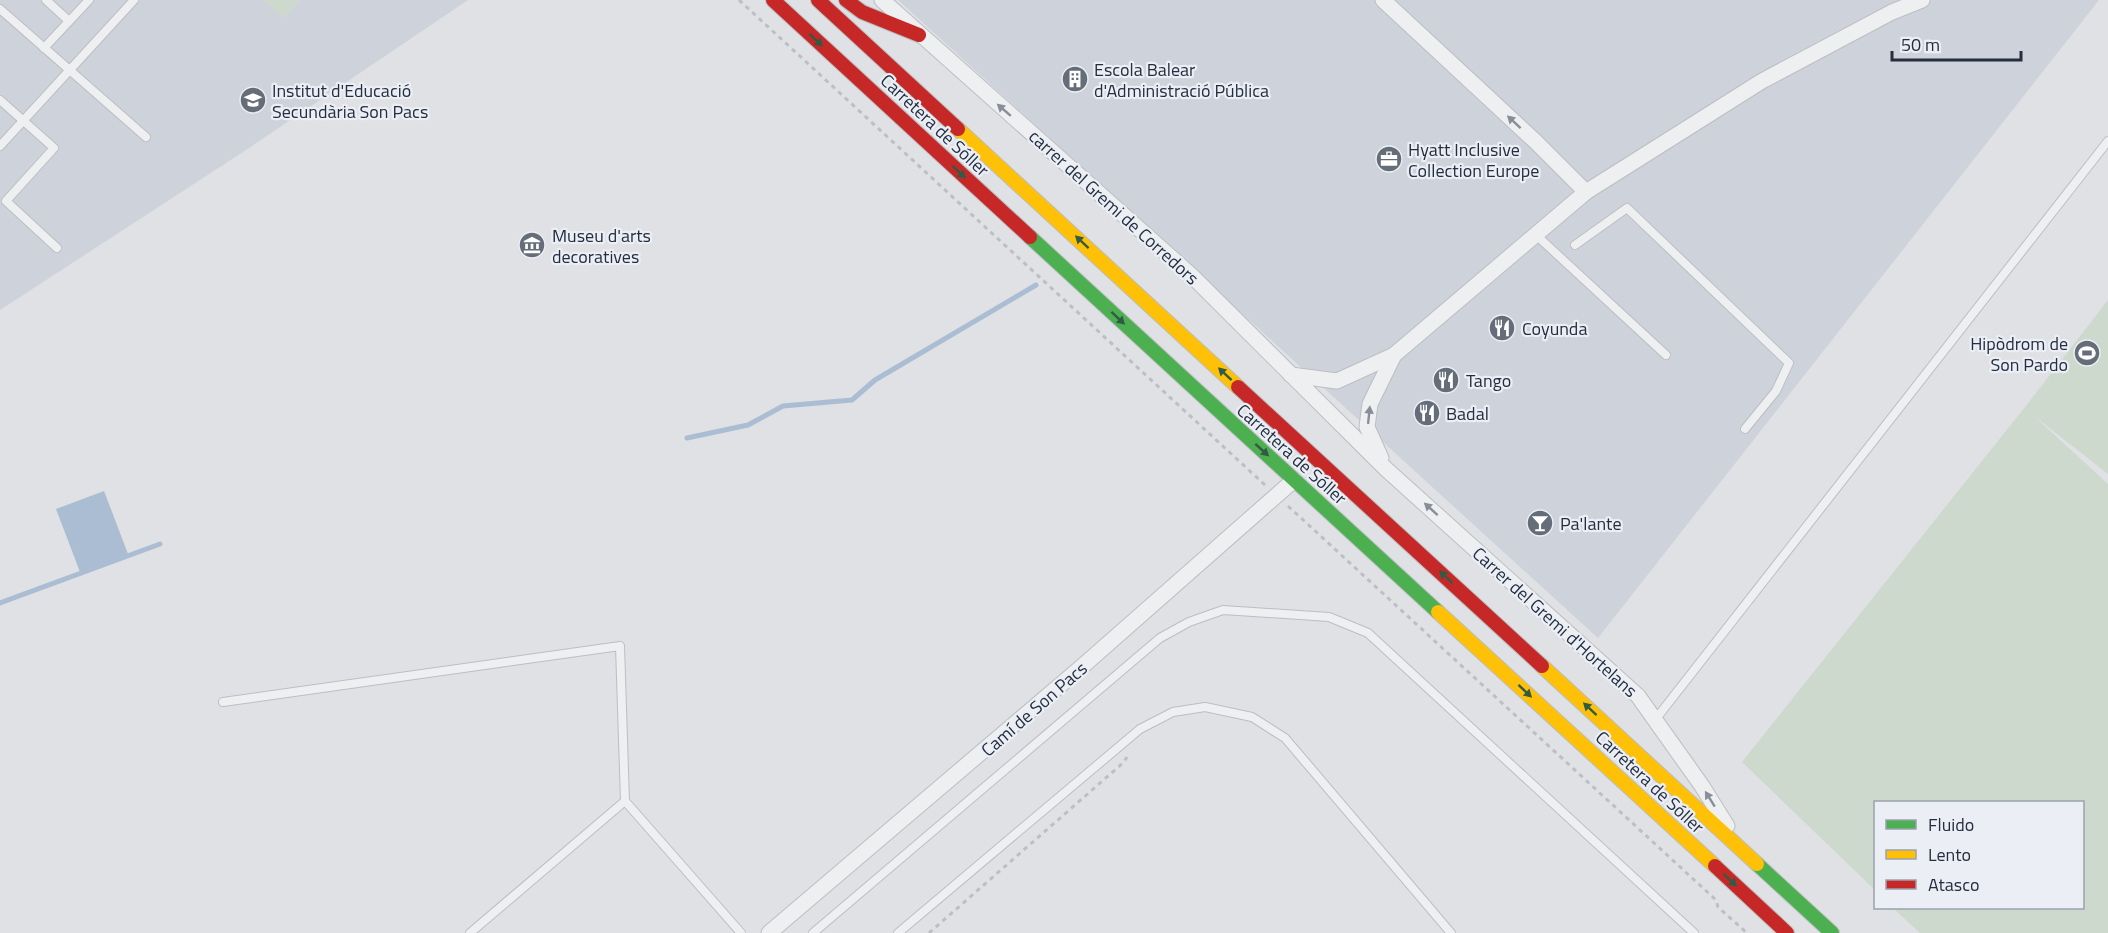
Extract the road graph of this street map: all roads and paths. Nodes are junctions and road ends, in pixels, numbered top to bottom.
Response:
1 (46, 0) edge
2 (89, 0) edge
3 (134, 0) edge
4 (739, 0) edge
5 (773, 0) edge
6 (818, 0) edge
7 (846, 0) edge
8 (882, 0) edge
9 (1383, 0) edge
10 (1880, 0) edge
11 (1922, 0) edge
12 (0, 9) edge
13 (1892, 12) junction
14 (69, 21) junction
15 (919, 35) junction
16 (44, 48) junction
17 (69, 70) junction
18 (0, 100) edge
19 (23, 121) junction
20 (146, 137) dead end
21 (2108, 141) edge
22 (0, 146) edge
23 (1586, 192) junction
24 (1534, 234) junction
25 (1575, 245) dead end
26 (57, 248) dead end
27 (1666, 355) dead end
28 (1394, 356) junction
29 (1291, 375) junction
30 (1339, 422) joint
31 (1745, 429) dead end
32 (1386, 469) junction
33 (1294, 480) junction
34 (1277, 496) junction
35 (223, 702) dead end
36 (1655, 720) junction
37 (1128, 754) dead end
38 (625, 801) junction
39 (1741, 849) junction
40 (470, 933) edge
41 (741, 933) edge
42 (770, 933) edge
43 (813, 933) edge
44 (898, 933) edge
45 (929, 933) edge
46 (1451, 933) edge
47 (1694, 933) edge
48 (1746, 933) edge
49 (1787, 933) edge
50 (1832, 933) edge

1 - 14 lane
2 - 14 lane
3 - 17 lane
4 - 34 path
5 -> 33 main road, Carretera de Sóller
39 -> 6 main road, Carretera de Sóller
7 - 15 main road
8 - 15 street, carrer del Gremi de Corredors
23 -> 9 street
10 - 13 street
11 - 13 street
12 - 16 lane
13 - 23 street
14 - 16 lane
29 -> 15 street, carrer del Gremi de Corredors
16 - 17 lane
17 - 19 lane
17 - 20 lane
18 - 19 lane
19 - 22 lane
19 - 26 lane
21 - 36 lane
23 - 24 street
24 - 27 lane
24 - 28 street
25 - 31 lane
28 - 29 street
32 -> 28 street
29 - 30 street, carrer del Gremi de Corredors
30 - 32 street, Carrer del Gremi d'Hortelans
36 -> 32 street, Carrer del Gremi d'Hortelans
33 - 34 street, Camí de Son Pacs
33 -> 49 main road, Carretera de Sóller
34 - 42 street, Camí de Son Pacs
34 - 48 path
35 - 38 lane
39 -> 36 street, Carrer del Gremi d'Hortelans
37 - 45 path
38 - 40 lane
38 - 41 lane
39 - 50 main road, Carretera de Sóller
43 - 47 lane
44 - 46 lane

